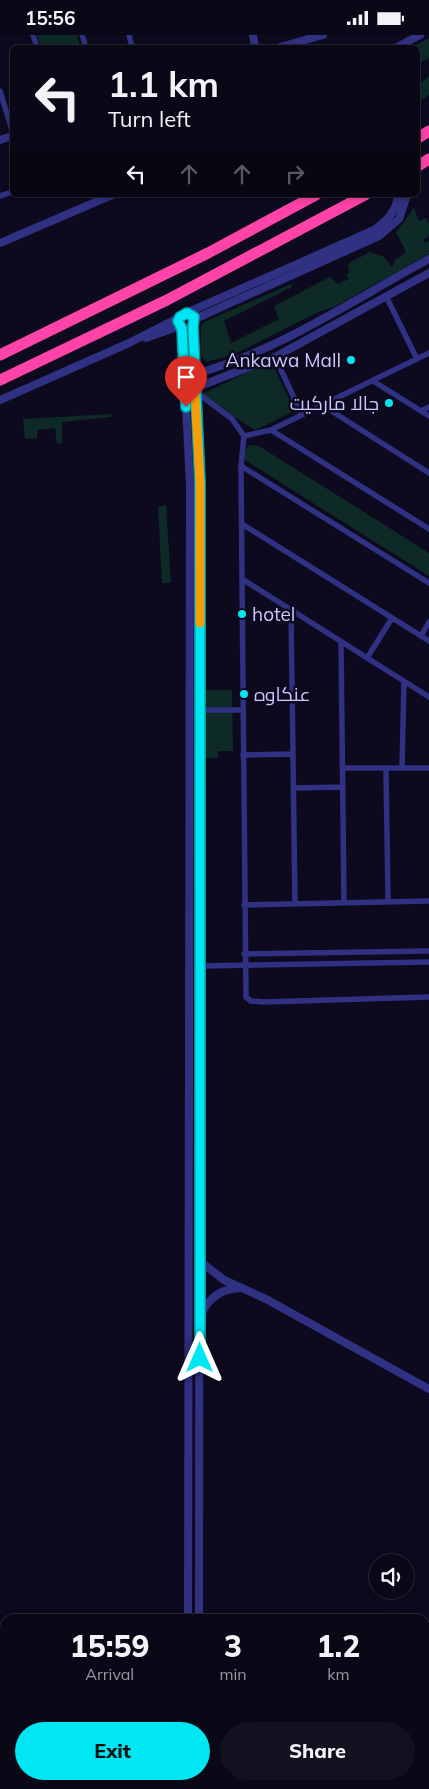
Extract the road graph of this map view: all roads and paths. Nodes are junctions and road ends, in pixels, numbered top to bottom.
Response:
1 (323, 35) edge
2 (420, 35) edge
3 (297, 39) edge
4 (401, 45) edge
5 (0, 91) edge
6 (10, 124) edge
7 (107, 197) edge
8 (312, 197) edge
9 (361, 197) edge
10 (397, 197) edge
11 (406, 197) edge
12 (0, 243) edge
13 (429, 259) edge
14 (429, 273) edge
15 (386, 296) junction
16 (184, 315) junction
17 (194, 323) junction
18 (181, 327) junction
19 (129, 343) junction
20 (429, 353) edge
21 (0, 355) edge
22 (275, 357) junction
23 (417, 359) junction
24 (215, 369) junction
25 (194, 374) junction
26 (0, 380) edge
27 (219, 380) junction
28 (373, 381) junction
29 (195, 389) junction
30 (0, 400) edge
31 (322, 405) junction
32 (429, 407) edge
33 (421, 411) junction
34 (302, 415) junction
35 (429, 416) edge
36 (271, 430) junction
37 (244, 436) junction
38 (241, 466) junction
39 (429, 473) edge
40 (242, 523) junction
41 (429, 529) edge
42 (242, 579) junction
43 (429, 583) edge
44 (291, 610) junction
45 (392, 617) junction
46 (429, 622) edge
47 (421, 636) junction
48 (429, 641) edge
49 (341, 642) junction
50 (367, 658) junction
51 (404, 681) junction
52 (429, 697) edge
53 (200, 710) junction
54 (242, 710) junction
55 (293, 754) junction
56 (243, 755) junction
57 (342, 768) junction
58 (402, 768) junction
59 (429, 768) edge
60 (386, 769) junction
61 (343, 787) junction
62 (294, 788) junction
63 (429, 901) edge
64 (388, 902) junction
65 (344, 903) junction
66 (295, 904) junction
67 (244, 905) junction
68 (429, 951) edge
69 (244, 954) junction
70 (429, 963) edge
71 (244, 965) junction
72 (201, 966) junction
73 (429, 997) edge
74 (201, 1262) junction
75 (242, 1288) junction
76 (200, 1319) junction
77 (429, 1389) edge
78 (188, 1614) edge
79 (200, 1614) edge

1 - 3 street
2 - 4 street
5 - 6 street
7 - 12 street
8 - 21 highway
9 - 26 highway
10 - 16 street
11 - 17 street
13 - 24 street
14 - 15 street
15 - 22 street
15 - 23 street
16 - 17 street
16 - 18 street
16 - 19 street
17 - 18 street
17 - 25 street
18 - 19 street
18 - 78 street
19 - 30 street
20 - 23 street
22 - 27 street
22 - 34 street
23 - 28 street
24 - 25 street
24 - 27 street
25 - 29 street
27 - 29 street
28 - 31 street
28 - 33 street
29 - 37 street
29 - 53 street
31 - 34 street
31 - 39 street
32 - 33 street
33 - 35 street
34 - 36 street
36 - 37 street
36 - 41 street
37 - 38 street
38 - 40 street
38 - 43 street
40 - 42 street
40 - 45 street
42 - 44 street
42 - 54 street
44 - 49 street
44 - 55 street
45 - 47 street
45 - 50 street
46 - 47 street
47 - 48 street
49 - 50 street
49 - 57 street
50 - 51 street
51 - 52 street
51 - 58 street
53 - 54 street
53 - 72 street
54 - 56 street
55 - 56 street
55 - 62 street
56 - 67 street
57 - 60 street
57 - 61 street
58 - 59 street
58 - 60 street
60 - 64 street
61 - 62 street
61 - 65 street
62 - 66 street
63 - 64 street
64 - 65 street
65 - 66 street
66 - 67 street
67 - 69 street
68 - 69 street
69 - 71 street
70 - 71 street
71 - 72 street
71 - 73 street
72 - 74 street
74 - 75 street
74 - 76 street
75 - 76 street
75 - 77 street
76 - 79 street

